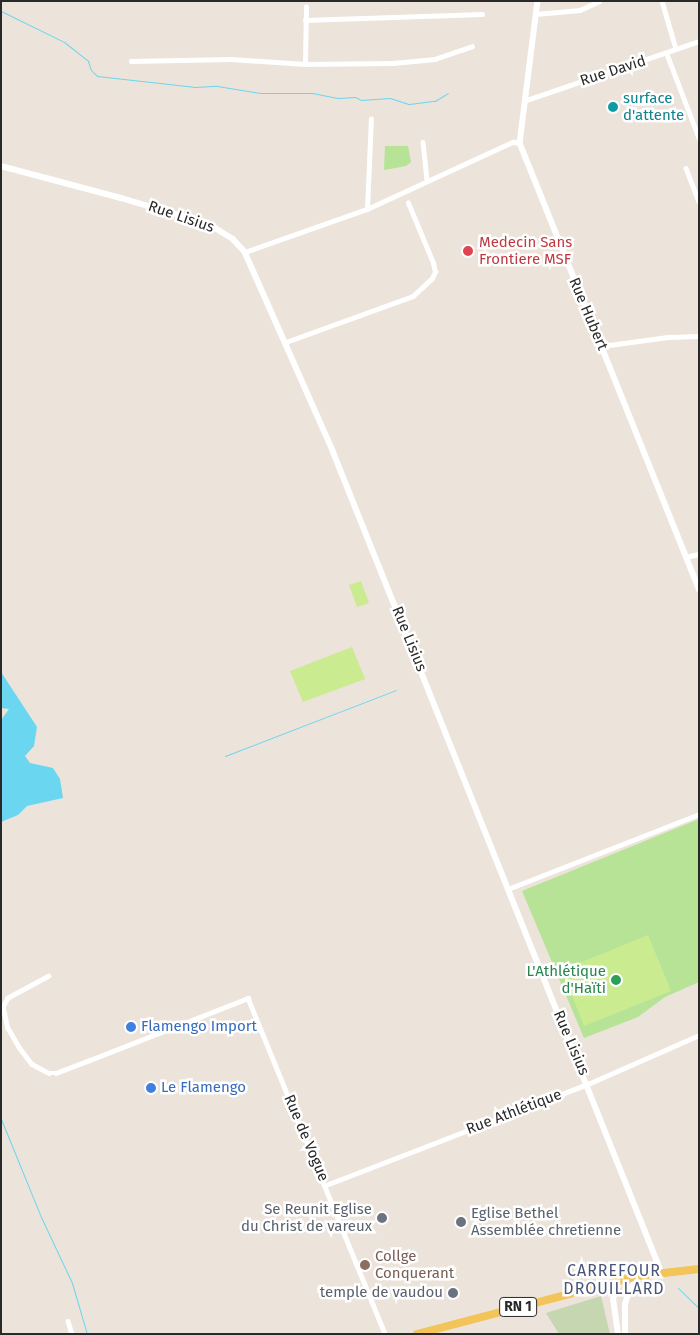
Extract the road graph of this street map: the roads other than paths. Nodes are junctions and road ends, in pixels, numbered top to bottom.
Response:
1 (538, 1) edge
2 (599, 1) edge
3 (662, 1) edge
4 (306, 7) dead end
5 (482, 14) dead end
6 (536, 14) junction
7 (305, 20) junction
8 (699, 41) edge
9 (472, 46) dead end
10 (676, 49) junction
11 (667, 54) junction
12 (131, 61) dead end
13 (305, 64) junction
14 (527, 100) junction
15 (371, 119) dead end
16 (699, 138) edge
17 (423, 142) dead end
18 (520, 143) junction
19 (1, 166) edge
20 (686, 168) dead end
21 (427, 181) junction
22 (699, 202) edge
23 (408, 203) dead end
24 (367, 209) junction
25 (248, 251) junction
26 (699, 336) edge
27 (286, 342) junction
28 (602, 346) junction
29 (699, 554) edge
30 (685, 557) junction
31 (699, 589) edge
32 (699, 814) edge
33 (508, 889) junction
34 (49, 976) dead end
35 (699, 1035) edge
36 (588, 1084) junction
37 (326, 1185) junction
38 (699, 1269) edge
39 (663, 1272) junction
40 (638, 1276) junction
41 (619, 1282) junction
42 (68, 1321) dead end
43 (72, 1334) edge
44 (385, 1334) edge
45 (417, 1334) edge
46 (618, 1334) edge
47 (626, 1334) edge

1 - 6 street
2 - 6 street
3 - 10 street
4 - 7 street
5 - 7 street
6 - 14 street
7 - 13 street
8 - 10 street, Rue David
9 - 13 street
10 - 11 street, Rue David
11 - 14 street, Rue David
11 - 16 street
12 - 13 street
14 - 18 street
15 - 24 street
17 - 21 street
18 - 21 street
18 - 28 street, Rue Hubert
19 - 25 street, Rue Lisius
20 - 22 street
21 - 24 street
23 - 27 street
24 - 25 street
25 - 27 street, Rue Lisius
26 - 28 street
27 - 33 street, Rue Lisius
28 - 30 street, Rue Hubert
29 - 30 street
30 - 31 street, Rue Hubert
32 - 33 street
33 - 36 street, Rue Lisius
34 - 37 street, Rue de Vogue
35 - 36 street, Rue Athlétique
36 - 37 street, Rue Athlétique
36 - 39 street, Rue Lisius
37 - 44 street, Rue de Vogue
38 - 39 main road, RN 1
39 - 40 main road, RN 1
40 - 41 main road, RN 1
40 - 47 main road
41 - 45 main road, RN 1
41 - 46 main road
42 - 43 street

